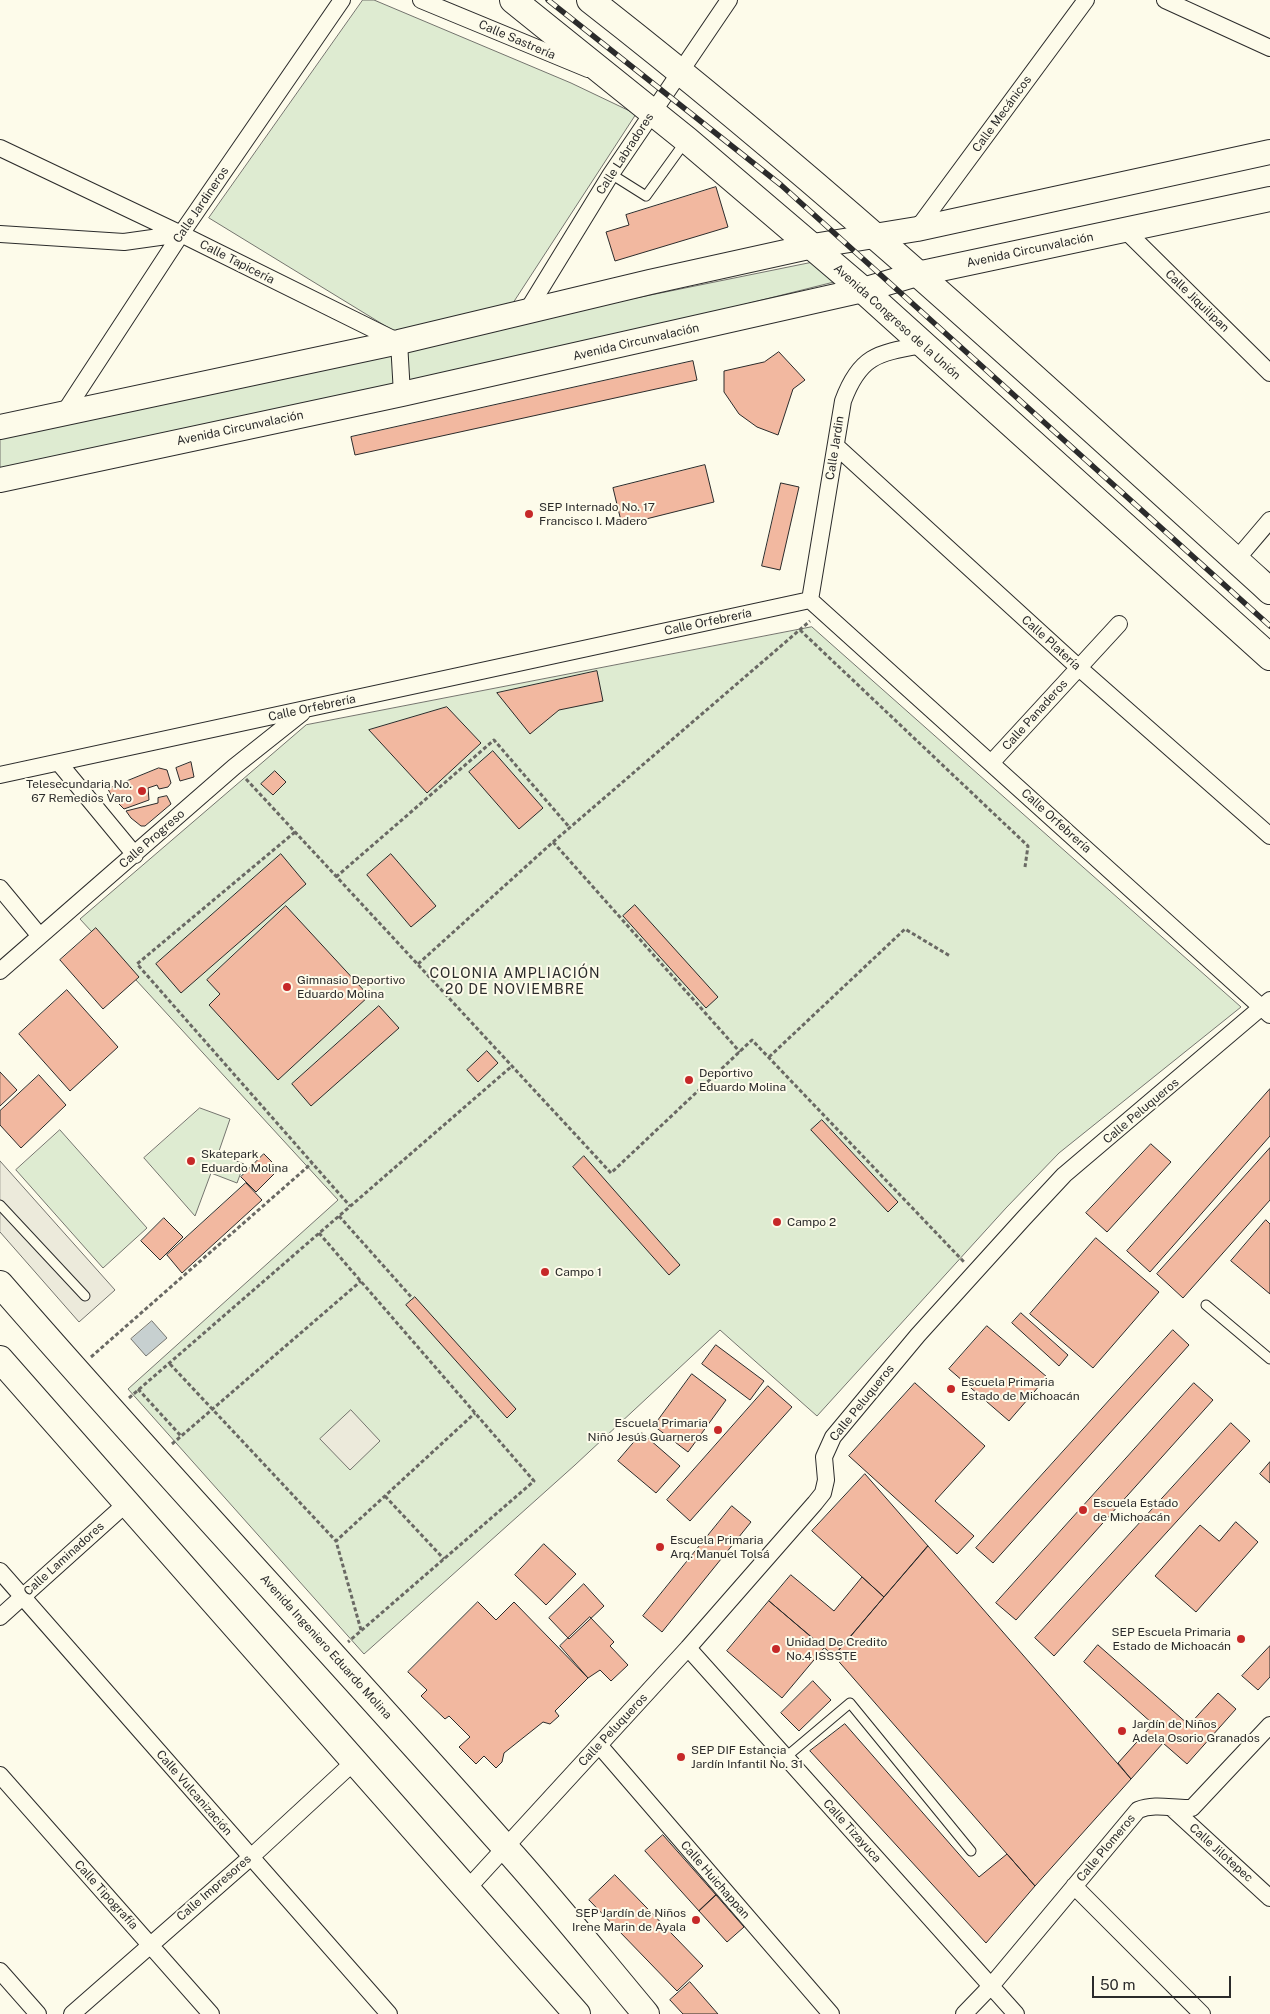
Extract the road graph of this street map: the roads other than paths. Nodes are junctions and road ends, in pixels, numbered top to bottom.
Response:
1 (342, 0) edge
2 (421, 0) edge
3 (513, 0) edge
4 (590, 0) edge
5 (729, 0) edge
6 (1086, 0) edge
7 (1165, 0) edge
8 (1270, 48) edge
9 (682, 71) junction
10 (612, 80) junction
11 (652, 113) junction
12 (686, 140) junction
13 (0, 148) edge
14 (1270, 152) edge
15 (612, 174) junction
16 (1270, 199) edge
17 (917, 229) junction
18 (1124, 229) junction
19 (0, 234) edge
20 (181, 234) junction
21 (874, 237) junction
22 (813, 246) junction
23 (917, 274) junction
24 (863, 290) junction
25 (527, 311) junction
26 (399, 342) junction
27 (923, 345) junction
28 (1270, 373) edge
29 (402, 394) junction
30 (64, 413) junction
31 (0, 426) edge
32 (836, 446) junction
33 (0, 480) edge
34 (1270, 520) edge
35 (1236, 560) junction
36 (1270, 591) edge
37 (810, 600) junction
38 (1119, 624) dead end
39 (1270, 657) edge
40 (1078, 667) junction
41 (306, 710) junction
42 (59, 762) junction
43 (992, 762) junction
44 (0, 775) edge
45 (1270, 836) edge
46 (135, 855) junction
47 (0, 888) edge
48 (39, 935) junction
49 (0, 971) edge
50 (1268, 1008) edge
51 (0, 1205) edge
52 (0, 1284) edge
53 (86, 1296) dead end
54 (1206, 1305) dead end
55 (0, 1359) edge
56 (1270, 1359) edge
57 (128, 1502) junction
58 (0, 1572) edge
59 (22, 1597) junction
60 (0, 1617) edge
61 (688, 1648) junction
62 (1270, 1725) edge
63 (599, 1745) junction
64 (786, 1757) junction
65 (355, 1761) junction
66 (0, 1775) edge
67 (1172, 1809) junction
68 (506, 1847) junction
69 (971, 1851) dead end
70 (251, 1857) junction
71 (1074, 1886) junction
72 (468, 1888) junction
73 (1270, 1898) edge
74 (150, 1944) junction
75 (0, 1971) edge
76 (991, 1986) junction
77 (38, 2014) edge
78 (72, 2014) edge
79 (211, 2014) edge
80 (389, 2014) edge
81 (577, 2014) edge
82 (646, 2014) edge
83 (831, 2014) edge
84 (964, 2014) edge
85 (1016, 2014) edge
86 (1202, 2014) edge

1 - 20 street, Calle Jardineros
2 - 10 street, Calle Sastrería
3 - 10 main road, Avenida Congreso de la Unión
4 - 9 main road
5 - 9 street, Calle Labradores
6 - 17 street, Calle Mecánicos
7 - 8 street
9 - 11 street, Calle Labradores
9 - 21 main road
10 - 11 main road, Avenida Congreso de la Unión
11 - 12 main road, Avenida Congreso de la Unión
11 - 15 street, Calle Labradores
12 - 15 lane
12 - 22 main road, Avenida Congreso de la Unión
13 - 20 street, Calle Tapicería
14 - 17 main road
15 - 25 street, Calle Labradores
16 - 18 main road, Avenida Circunvalación
17 - 21 main road
18 - 23 main road, Avenida Circunvalación
18 - 28 street, Calle Jiquilipan
19 - 20 street
20 - 26 street, Calle Tapicería
20 - 30 street, Calle Jardineros
21 - 22 main road
21 - 23 main road
22 - 24 main road, Avenida Congreso de la Unión
22 - 25 main road
23 - 24 main road, Avenida Circunvalación
23 - 35 main road
24 - 27 main road, Avenida Congreso de la Unión
24 - 29 main road, Avenida Circunvalación
25 - 26 main road
26 - 29 street
26 - 30 main road
27 - 32 street, Calle Jardin
27 - 39 main road, Avenida Congreso de la Unión
29 - 33 main road, Avenida Circunvalación
30 - 31 main road
32 - 37 street, Calle Jardin
32 - 40 street, Calle Platería
34 - 35 street
35 - 36 main road
37 - 41 street, Calle Orfebrería
37 - 43 street, Calle Orfebrería
38 - 40 street, Calle Panaderos
40 - 43 street, Calle Panaderos
40 - 45 street, Calle Platería
41 - 42 street, Calle Orfebrería
41 - 46 street, Calle Progreso
42 - 44 street, Calle Orfebrería
42 - 46 street
43 - 50 street, Calle Orfebrería
46 - 48 street, Calle Progreso
47 - 48 street
48 - 49 street, Calle Progreso
50 - 61 street, Calle Peluqueros
51 - 53 lane
52 - 68 main road, Avenida Ingeniero Eduardo Molina
54 - 56 lane
55 - 57 main road
57 - 59 street, Calle Laminadores
57 - 65 main road
58 - 59 street, Calle Vulcanización
59 - 60 street, Calle Laminadores
59 - 70 street, Calle Vulcanización
61 - 63 street, Calle Peluqueros
61 - 64 street, Calle Tizayuca
62 - 67 street, Calle Plomeros
63 - 68 street, Calle Peluqueros
63 - 83 street, Calle Huichappan
64 - 69 lane
64 - 76 street, Calle Tizayuca
65 - 70 street, Calle Impresores
65 - 72 main road
66 - 74 street, Calle Tipografía
67 - 71 street, Calle Plomeros
67 - 73 street, Calle Jilotepec
68 - 72 street, Calle Peluqueros
68 - 82 main road, Avenida Ingeniero Eduardo Molina
70 - 74 street, Calle Impresores
70 - 80 street, Calle Vulcanización
71 - 76 street, Calle Plomeros
71 - 86 street
72 - 81 main road
74 - 78 street, Calle Impresores
74 - 79 street, Calle Tipografía
75 - 77 street
76 - 84 street, Calle Plomeros
76 - 85 street, Calle Tizayuca

